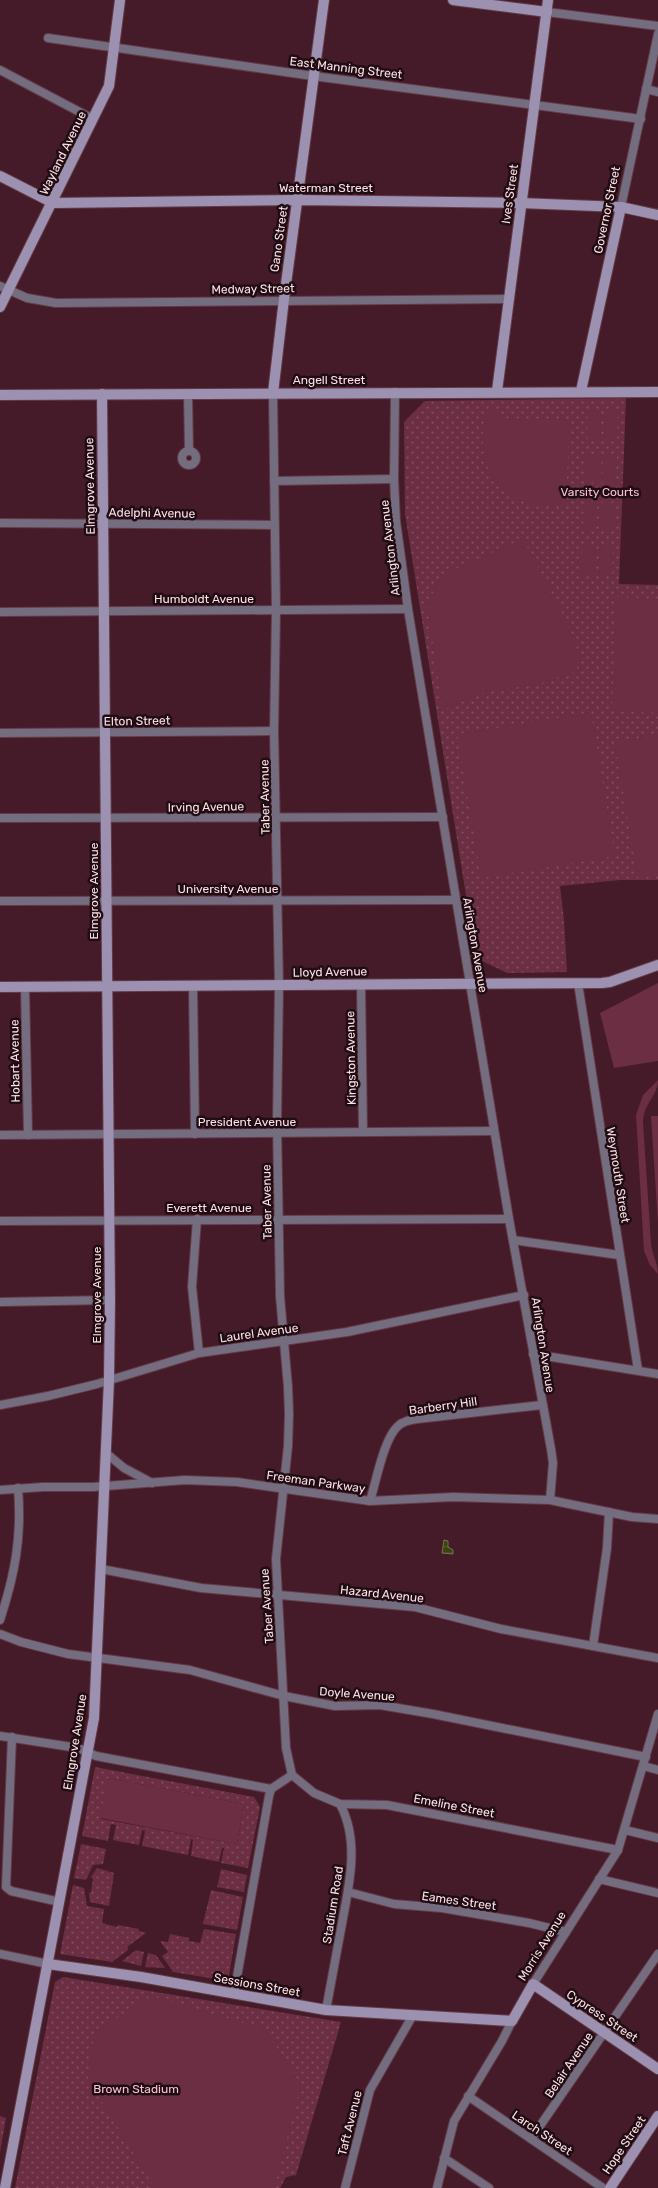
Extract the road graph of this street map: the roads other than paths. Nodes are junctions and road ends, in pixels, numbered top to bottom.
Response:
1 (120, 0) edge
2 (324, 0) edge
3 (453, 0) edge
4 (548, 0) edge
5 (547, 12) junction
6 (658, 26) edge
7 (658, 34) edge
8 (48, 38) dead end
9 (114, 48) junction
10 (0, 70) edge
11 (313, 76) junction
12 (646, 89) junction
13 (658, 92) edge
14 (535, 104) junction
15 (93, 119) junction
16 (641, 119) junction
17 (0, 176) edge
18 (297, 200) junction
19 (53, 203) junction
20 (520, 203) junction
21 (620, 207) junction
22 (658, 215) edge
23 (4, 288) edge
24 (284, 299) junction
25 (509, 299) junction
26 (0, 307) edge
27 (582, 391) junction
28 (395, 392) junction
29 (496, 392) junction
30 (658, 392) edge
31 (273, 393) junction
32 (102, 394) junction
33 (188, 394) junction
34 (0, 395) edge
35 (189, 451) dead end
36 (394, 480) junction
37 (274, 481) junction
38 (0, 523) edge
39 (104, 524) junction
40 (274, 525) junction
41 (408, 609) junction
42 (276, 610) junction
43 (104, 611) junction
44 (0, 612) edge
45 (274, 731) junction
46 (0, 733) edge
47 (105, 733) junction
48 (276, 817) junction
49 (443, 817) junction
50 (0, 818) edge
51 (106, 818) junction
52 (277, 900) junction
53 (456, 900) junction
54 (0, 901) edge
55 (106, 901) junction
56 (658, 965) edge
57 (578, 983) junction
58 (362, 984) junction
59 (470, 984) junction
60 (106, 986) junction
61 (193, 986) junction
62 (278, 986) junction
63 (0, 987) edge
64 (25, 987) junction
65 (494, 1131) junction
66 (363, 1132) junction
67 (278, 1133) junction
68 (108, 1134) junction
69 (194, 1134) junction
70 (0, 1135) edge
71 (28, 1135) junction
72 (197, 1219) junction
73 (279, 1219) junction
74 (509, 1219) junction
75 (0, 1221) edge
76 (109, 1221) junction
77 (513, 1240) junction
78 (619, 1255) junction
79 (524, 1295) junction
80 (110, 1300) junction
81 (0, 1302) edge
82 (284, 1342) junction
83 (199, 1353) junction
84 (533, 1354) junction
85 (638, 1370) junction
86 (658, 1374) edge
87 (109, 1380) junction
88 (0, 1405) edge
89 (542, 1405) junction
90 (106, 1453) junction
91 (152, 1483) junction
92 (104, 1486) junction
93 (18, 1488) junction
94 (283, 1488) junction
95 (0, 1490) edge
96 (550, 1500) junction
97 (370, 1501) junction
98 (608, 1512) junction
99 (658, 1519) edge
100 (101, 1569) junction
101 (278, 1596) junction
102 (0, 1620) edge
103 (0, 1634) edge
104 (593, 1646) junction
105 (97, 1657) junction
106 (658, 1658) edge
107 (284, 1696) junction
108 (658, 1714) edge
109 (0, 1736) edge
110 (12, 1737) junction
111 (87, 1752) junction
112 (646, 1757) junction
113 (643, 1766) junction
114 (658, 1770) edge
115 (292, 1775) junction
116 (271, 1789) junction
117 (340, 1804) junction
118 (625, 1830) junction
119 (658, 1838) edge
120 (618, 1850) junction
121 (599, 1879) junction
122 (348, 1892) junction
123 (658, 1893) edge
124 (60, 1902) junction
125 (566, 1932) junction
126 (0, 1954) edge
127 (658, 1954) edge
128 (48, 1964) junction
129 (533, 1984) junction
130 (234, 1994) junction
131 (326, 2010) junction
132 (413, 2015) junction
133 (512, 2020) junction
134 (605, 2032) junction
135 (658, 2069) edge
136 (468, 2096) junction
137 (658, 2116) edge
138 (531, 2139) junction
139 (444, 2158) junction
140 (5, 2188) edge
141 (345, 2188) edge
142 (437, 2188) edge
143 (489, 2188) edge
144 (603, 2188) edge
145 (610, 2188) edge

1 - 9 street, Wayland Avenue
2 - 11 street, Gano Street
3 - 5 street
4 - 5 street, Ives Street
5 - 6 street
5 - 14 street, Ives Street
7 - 12 street, Governor Street
8 - 9 street, East Manning Street
9 - 11 street, East Manning Street
9 - 15 street, Wayland Avenue
10 - 15 street
11 - 14 street, East Manning Street
11 - 18 street, Gano Street
12 - 13 street
12 - 16 street, Governor Street
14 - 16 street, East Manning Street
14 - 20 street, Ives Street
15 - 19 street, Wayland Avenue
16 - 21 street, Governor Street
17 - 19 street, Waterman Street
18 - 19 street, Waterman Street
18 - 20 street, Waterman Street
18 - 24 street, Gano Street
19 - 23 street, Wayland Avenue
20 - 21 street, Waterman Street
20 - 25 street, Ives Street
21 - 22 street, Waterman Street
21 - 27 street, Governor Street
23 - 24 street, Medway Street
23 - 26 street, Wayland Avenue
24 - 25 street, Medway Street
24 - 31 street, Gano Street
25 - 29 street, Ives Street
27 - 29 street, Angell Street
27 - 30 street, Angell Street
28 - 29 street, Angell Street
28 - 31 street, Angell Street
28 - 36 street, Arlington Avenue
31 - 33 street, Angell Street
31 - 37 street, Taber Avenue
32 - 33 street, Angell Street
32 - 34 street, Angell Street
32 - 39 street, Elmgrove Avenue
33 - 35 street
36 - 37 street
36 - 41 street, Arlington Avenue
37 - 40 street, Taber Avenue
38 - 39 street, Adelphi Avenue
39 - 40 street, Adelphi Avenue
39 - 43 street, Elmgrove Avenue
40 - 42 street, Taber Avenue
41 - 42 street, Humboldt Avenue
41 - 49 street, Arlington Avenue
42 - 43 street, Humboldt Avenue
42 - 45 street, Taber Avenue
43 - 44 street, Humboldt Avenue
43 - 47 street, Elmgrove Avenue
45 - 47 street, Elton Street
45 - 48 street, Taber Avenue
46 - 47 street, Elton Street
47 - 51 street, Elmgrove Avenue
48 - 49 street, Irving Avenue
48 - 51 street, Irving Avenue
48 - 52 street, Taber Avenue
49 - 53 street, Arlington Avenue
50 - 51 street, Irving Avenue
51 - 55 street, Elmgrove Avenue
52 - 53 street, University Avenue
52 - 55 street, University Avenue
52 - 62 street, Taber Avenue
53 - 59 street, Arlington Avenue
54 - 55 street, University Avenue
55 - 60 street, Elmgrove Avenue
56 - 57 street, Lloyd Avenue
57 - 59 street, Lloyd Avenue
57 - 78 street, Weymouth Street
58 - 59 street, Lloyd Avenue
58 - 62 street, Lloyd Avenue
58 - 66 street, Kingston Avenue
59 - 65 street, Arlington Avenue
60 - 61 street, Lloyd Avenue
60 - 64 street, Lloyd Avenue
60 - 68 street, Elmgrove Avenue
61 - 62 street, Lloyd Avenue
61 - 69 street
62 - 67 street, Taber Avenue
63 - 64 street, Lloyd Avenue
64 - 71 street, Hobart Avenue
65 - 66 street, President Avenue
65 - 74 street, Arlington Avenue
66 - 67 street, President Avenue
67 - 69 street, President Avenue
67 - 73 street, Taber Avenue
68 - 69 street, President Avenue
68 - 71 street, President Avenue
68 - 76 street, Elmgrove Avenue
70 - 71 street, President Avenue
72 - 73 street, Everett Avenue
72 - 76 street, Everett Avenue
72 - 83 street
73 - 74 street, Everett Avenue
73 - 82 street, Taber Avenue
74 - 77 street, Arlington Avenue
75 - 76 street, Everett Avenue
76 - 80 street, Elmgrove Avenue
77 - 78 street
77 - 79 street, Arlington Avenue
78 - 85 street, Weymouth Street
79 - 82 street, Laurel Avenue
79 - 84 street, Arlington Avenue
80 - 81 street
80 - 87 street, Elmgrove Avenue
82 - 83 street, Laurel Avenue
82 - 94 street, Taber Avenue
83 - 87 street, Laurel Avenue
84 - 85 street
84 - 89 street, Arlington Avenue
85 - 86 street
87 - 88 street, Laurel Avenue
87 - 90 street, Elmgrove Avenue
89 - 96 street, Arlington Avenue
89 - 97 street, Barberry Hill
90 - 91 street
90 - 92 street, Elmgrove Avenue
91 - 92 street, Freeman Parkway
91 - 94 street, Freeman Parkway
92 - 93 street, Freeman Parkway
92 - 100 street, Elmgrove Avenue
93 - 95 street, Freeman Parkway
93 - 102 street
94 - 97 street, Freeman Parkway
94 - 101 street, Taber Avenue
96 - 97 street, Freeman Parkway
96 - 98 street, Freeman Parkway
98 - 99 street, Freeman Parkway
98 - 104 street
100 - 101 street, Hazard Avenue
100 - 105 street, Elmgrove Avenue
101 - 104 street, Hazard Avenue
101 - 107 street, Taber Avenue
103 - 105 street, Doyle Avenue
104 - 106 street, Hazard Avenue
105 - 107 street, Doyle Avenue
105 - 111 street, Elmgrove Avenue
107 - 112 street, Doyle Avenue
107 - 115 street, Taber Avenue
108 - 112 street, Morris Avenue
109 - 110 street
110 - 111 street
110 - 124 street
111 - 116 street
111 - 124 street, Elmgrove Avenue
112 - 113 street, Morris Avenue
113 - 114 street
113 - 118 street, Morris Avenue
115 - 116 street
115 - 117 street, Emeline Street
116 - 130 street
117 - 120 street, Emeline Street
117 - 122 street, Stadium Road
118 - 119 street
118 - 120 street, Morris Avenue
120 - 121 street, Morris Avenue
121 - 123 street
121 - 125 street, Morris Avenue
122 - 125 street, Eames Street
122 - 131 street, Stadium Road
124 - 128 street, Elmgrove Avenue
125 - 129 street, Morris Avenue
126 - 128 street, Sessions Street
127 - 134 street, Belair Avenue
128 - 130 street, Sessions Street
128 - 140 street, Elmgrove Avenue
129 - 133 street, Morris Avenue
129 - 134 street, Cypress Street
130 - 131 street, Sessions Street
131 - 132 street, Sessions Street
132 - 133 street, Sessions Street
132 - 141 street, Taft Avenue
133 - 136 street, Morris Avenue
134 - 135 street, Cypress Street
134 - 138 street, Belair Avenue
136 - 138 street, Larch Street
136 - 139 street, Morris Avenue
137 - 145 street, Hope Street
138 - 144 street, Larch Street
139 - 142 street, Morris Avenue
139 - 143 street

